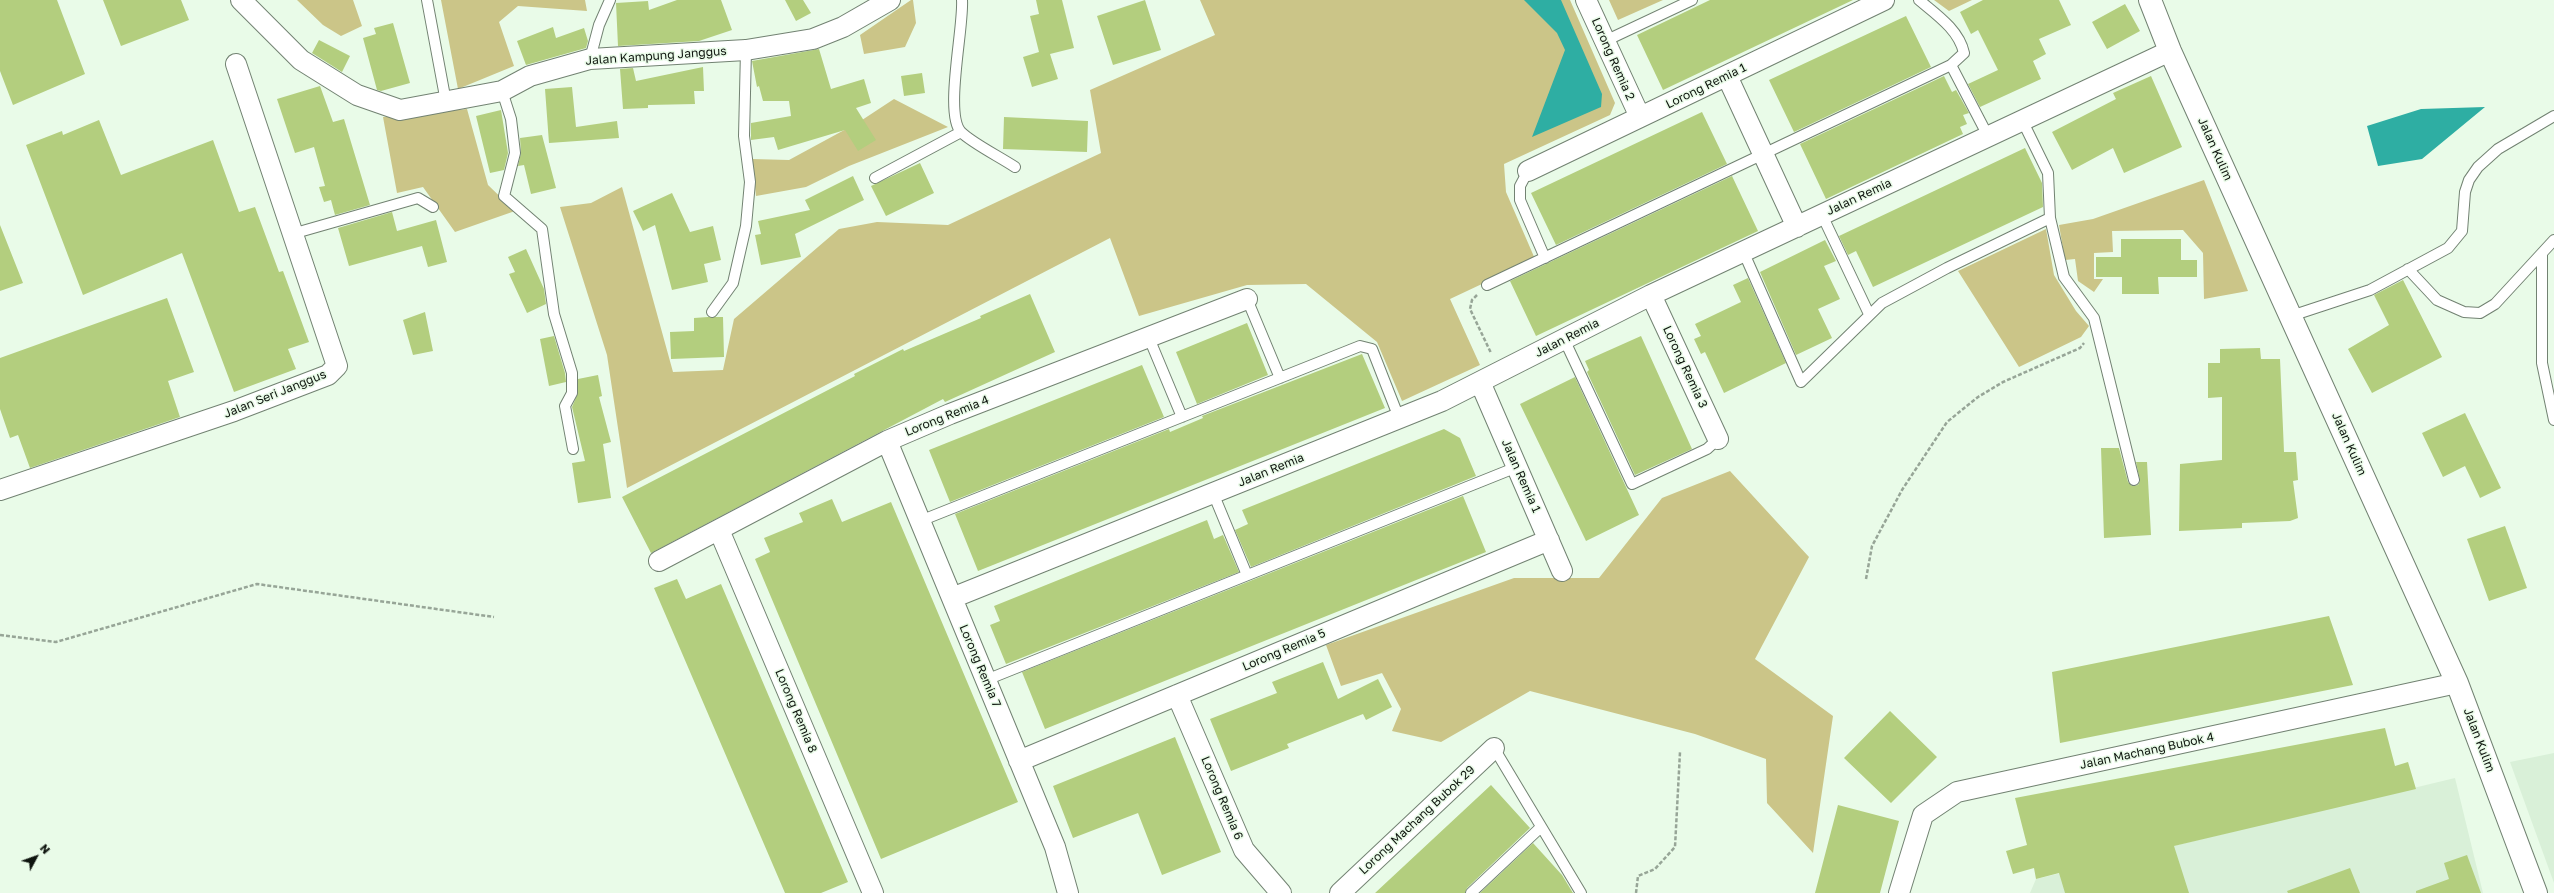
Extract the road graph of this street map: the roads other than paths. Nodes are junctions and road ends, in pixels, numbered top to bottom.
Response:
1 (242, 0) edge
2 (427, 0) edge
3 (610, 0) edge
4 (890, 0) edge
5 (962, 0) edge
6 (1586, 0) edge
7 (1692, 0) edge
8 (1884, 0) edge
9 (1919, 0) edge
10 (2150, 0) edge
11 (1605, 41) junction
12 (746, 50) junction
13 (2170, 51) junction
14 (590, 59) junction
15 (236, 64) dead end
16 (1951, 65) junction
17 (1727, 76) junction
18 (502, 91) junction
19 (446, 102) junction
20 (2554, 116) edge
21 (1640, 117) junction
22 (2022, 120) junction
23 (960, 132) junction
24 (1988, 136) junction
25 (1763, 154) junction
26 (1015, 167) dead end
27 (1528, 171) joint
28 (875, 178) dead end
29 (433, 207) dead end
30 (1822, 215) junction
31 (2050, 218) junction
32 (1796, 227) junction
33 (292, 234) junction
34 (2554, 240) edge
35 (1744, 251) junction
36 (2542, 253) junction
37 (1545, 258) junction
38 (2408, 269) junction
39 (1487, 285) road end
40 (1651, 295) junction
41 (1247, 299) joint
42 (712, 312) dead end
43 (1869, 314) junction
44 (2291, 316) junction
45 (1149, 338) junction
46 (1564, 339) junction
47 (1280, 378) junction
48 (1480, 382) junction
49 (1182, 417) junction
50 (1399, 418) junction
51 (2554, 420) edge
52 (1718, 439) joint
53 (887, 441) junction
54 (573, 449) dead end
55 (1516, 467) junction
56 (2134, 480) dead end
57 (0, 490) edge
58 (1213, 493) junction
59 (920, 521) junction
60 (719, 530) junction
61 (1549, 540) junction
62 (660, 561) dead end
63 (1562, 571) dead end
64 (1247, 575) junction
65 (952, 598) junction
66 (986, 680) junction
67 (2457, 683) junction
68 (1177, 695) junction
69 (1494, 748) joint
70 (1019, 761) junction
71 (1540, 828) junction
72 (873, 893) edge
73 (1068, 893) edge
74 (1281, 893) edge
75 (1340, 893) edge
76 (1471, 893) edge
77 (1581, 893) edge
78 (1899, 893) edge
79 (2536, 893) edge

1 - 19 street, Jalan Kampung Janggus
2 - 19 lane
3 - 14 lane
4 - 12 street, Jalan Kampung Janggus
5 - 23 lane
6 - 11 street, Lorong Remia 2
7 - 11 lane
8 - 17 street, Lorong Remia 1
9 - 16 lane
10 - 13 main road, Jalan Kulim
11 - 21 street, Lorong Remia 2
12 - 14 street, Jalan Kampung Janggus
12 - 42 lane
13 - 22 street, Jalan Remia
13 - 44 main road, Jalan Kulim
14 - 18 street, Jalan Kampung Janggus
15 - 33 street, Jalan Seri Janggus
16 - 24 lane
16 - 25 lane
17 - 21 street, Lorong Remia 1
17 - 25 street
18 - 19 street, Jalan Kampung Janggus
18 - 54 lane
20 - 38 lane
21 - 27 street, Lorong Remia 1
22 - 24 street, Jalan Remia
22 - 31 lane
23 - 26 lane
23 - 28 lane
24 - 30 street, Jalan Remia
25 - 32 street
25 - 37 lane
27 - 37 lane
29 - 33 lane
30 - 32 street, Jalan Remia
30 - 43 lane
31 - 43 lane
31 - 56 lane
32 - 35 street, Jalan Remia
33 - 57 street, Jalan Seri Janggus
34 - 36 lane
35 - 40 street, Jalan Remia
35 - 43 lane
36 - 38 lane
36 - 51 lane
37 - 39 lane
38 - 44 lane
40 - 46 street, Jalan Remia
40 - 52 street, Lorong Remia 3
41 - 45 street, Lorong Remia 4
41 - 47 lane
44 - 67 main road, Jalan Kulim
45 - 49 lane
45 - 53 street, Lorong Remia 4
46 - 48 street, Jalan Remia
46 - 52 lane
47 - 49 lane
47 - 50 lane
48 - 50 street, Jalan Remia
48 - 55 street, Jalan Remia 1
49 - 59 lane
50 - 58 street, Jalan Remia
53 - 59 street, Lorong Remia 7
53 - 60 street, Lorong Remia 4
55 - 61 street, Jalan Remia 1
55 - 64 lane
58 - 64 lane
58 - 65 street, Jalan Remia
59 - 65 street, Lorong Remia 7
60 - 62 street, Lorong Remia 4
60 - 72 street, Lorong Remia 8
61 - 63 street, Jalan Remia 1
61 - 68 street, Lorong Remia 5
64 - 66 lane
65 - 66 street, Lorong Remia 7
66 - 70 street, Lorong Remia 7
67 - 78 street, Jalan Machang Bubok 4
67 - 79 main road, Jalan Kulim
68 - 70 street, Lorong Remia 5
68 - 74 street, Lorong Remia 6
69 - 71 lane
69 - 75 street, Lorong Machang Bubok 29
70 - 73 street, Lorong Remia 7
71 - 76 lane
71 - 77 lane

